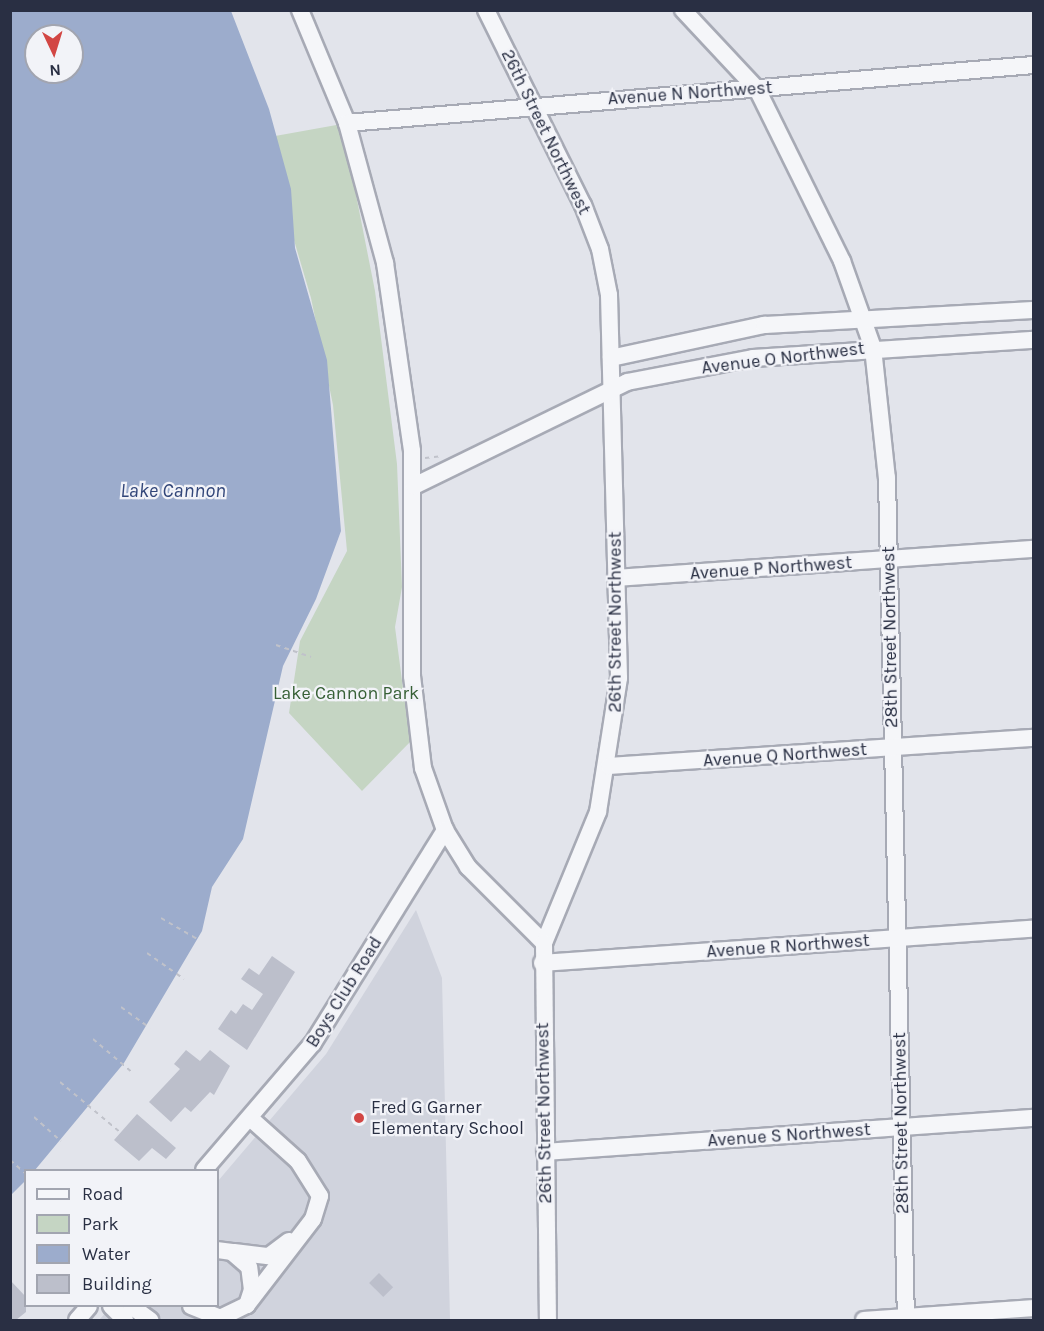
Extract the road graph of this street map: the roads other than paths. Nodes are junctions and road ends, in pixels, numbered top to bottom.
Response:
1 (300, 10) edge
2 (486, 10) edge
3 (683, 10) edge
4 (1034, 65) edge
5 (757, 89) junction
6 (535, 106) junction
7 (347, 123) junction
8 (1034, 310) edge
9 (866, 322) junction
10 (1034, 340) edge
11 (873, 348) junction
12 (611, 358) junction
13 (612, 389) junction
14 (414, 486) junction
15 (1034, 549) edge
16 (888, 559) junction
17 (616, 578) junction
18 (1034, 738) edge
19 (893, 748) junction
20 (609, 766) junction
21 (445, 830) junction
22 (1034, 929) edge
23 (897, 939) junction
24 (544, 943) junction
25 (542, 963) junction
26 (250, 1118) junction
27 (1034, 1118) edge
28 (902, 1128) junction
29 (544, 1152) junction
30 (205, 1169) edge
31 (295, 1238) junction
32 (225, 1251) edge
33 (247, 1305) junction
34 (87, 1307) edge
35 (113, 1307) edge
36 (134, 1307) edge
37 (195, 1307) edge
38 (1034, 1308) edge
39 (906, 1319) edge
40 (76, 1320) edge
41 (126, 1320) edge
42 (150, 1320) edge
43 (548, 1320) edge
44 (864, 1320) edge

1 - 7 street
2 - 6 street, 26th Street Northwest
3 - 5 street, 28th Street Northwest
4 - 5 street, Avenue N Northwest
5 - 6 street, Avenue N Northwest
5 - 9 street, 28th Street Northwest
6 - 7 street, Avenue N Northwest
6 - 12 street, 26th Street Northwest
7 - 14 street
8 - 9 street
9 - 11 street, 28th Street Northwest
9 - 12 street
10 - 11 street, Avenue O Northwest
11 - 13 street, Avenue O Northwest
11 - 16 street, 28th Street Northwest
12 - 13 street, 26th Street Northwest
13 - 14 street, Avenue O Northwest
13 - 17 street, 26th Street Northwest
14 - 21 street
15 - 16 street, Avenue P Northwest
16 - 17 street, Avenue P Northwest
16 - 19 street, 28th Street Northwest
17 - 20 street, 26th Street Northwest
18 - 19 street, Avenue Q Northwest
19 - 20 street, Avenue Q Northwest
19 - 23 street, 28th Street Northwest
20 - 24 street, 26th Street Northwest
21 - 24 street
21 - 26 street, Boys Club Road
22 - 23 street, Avenue R Northwest
23 - 25 street, Avenue R Northwest
23 - 28 street, 28th Street Northwest
24 - 25 street, 26th Street Northwest
25 - 29 street, 26th Street Northwest
26 - 30 street, Boys Club Road
26 - 31 street
27 - 28 street, Avenue S Northwest
28 - 29 street, Avenue S Northwest
28 - 39 street, 28th Street Northwest
29 - 43 street, 26th Street Northwest
31 - 32 street
31 - 33 street
32 - 33 street
33 - 37 street
34 - 40 street
35 - 41 street
36 - 42 street
38 - 39 street
39 - 44 street

